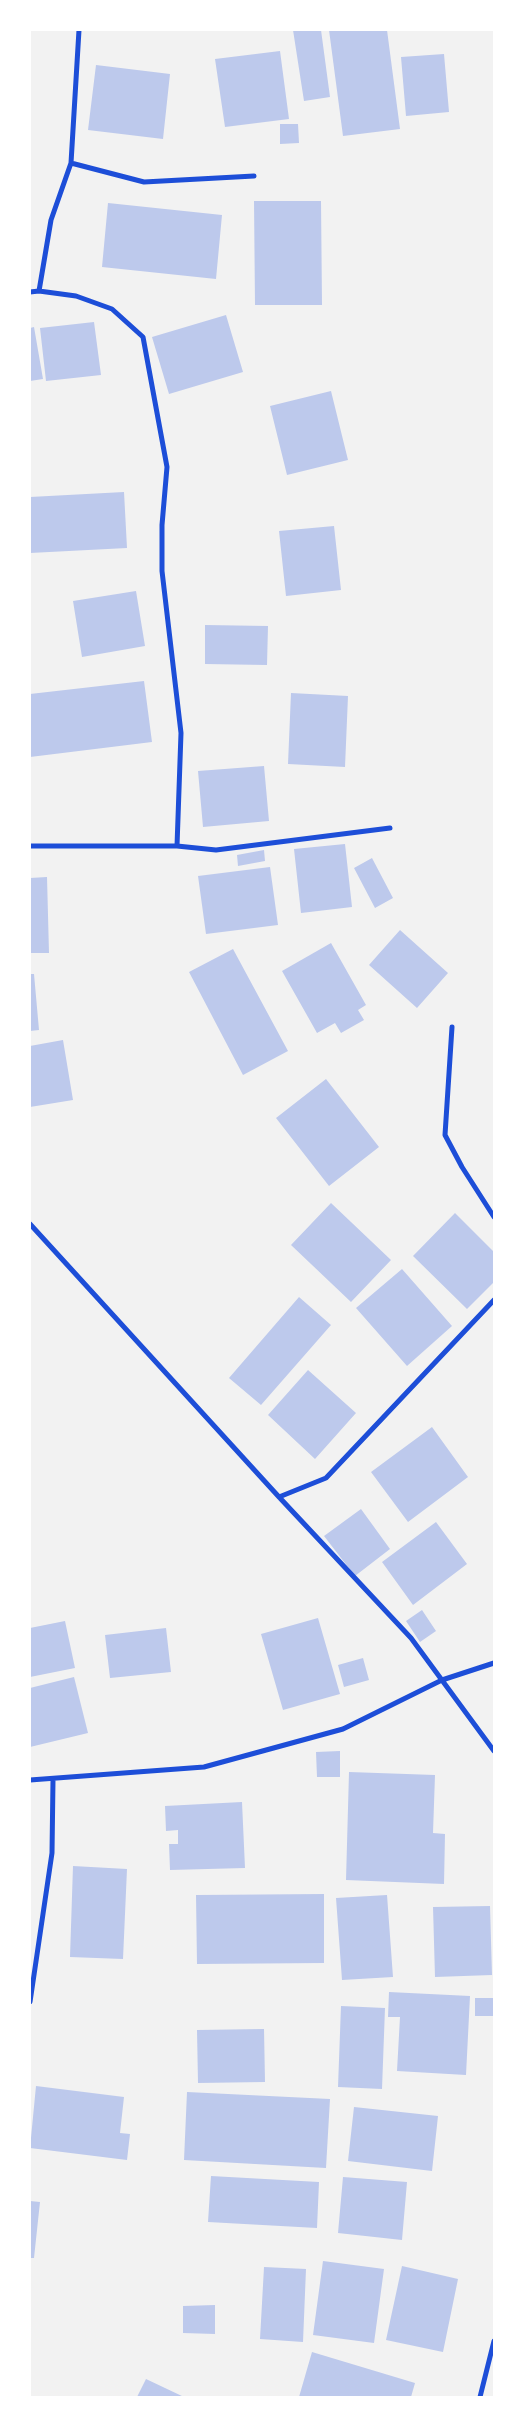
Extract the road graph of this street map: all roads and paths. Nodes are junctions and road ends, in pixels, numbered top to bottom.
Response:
1 (79, 30) edge
2 (71, 163) junction
3 (254, 176) dead end
4 (39, 291) junction
5 (30, 292) edge
6 (390, 828) dead end
7 (30, 846) edge
8 (177, 846) junction
9 (452, 1027) dead end
10 (494, 1217) edge
11 (30, 1224) edge
12 (494, 1300) edge
13 (279, 1497) junction
14 (494, 1663) edge
15 (442, 1680) junction
16 (494, 1751) edge
17 (30, 1780) edge
18 (53, 1780) junction
19 (30, 2002) edge
20 (494, 2341) edge
21 (480, 2397) edge

1 - 2 street
2 - 3 street
2 - 4 street
4 - 5 street
4 - 8 street
6 - 8 street
7 - 8 street
9 - 10 street
11 - 13 street
12 - 13 street
13 - 15 street
14 - 15 street
15 - 16 street
15 - 18 street
17 - 18 street
18 - 19 street
20 - 21 street

